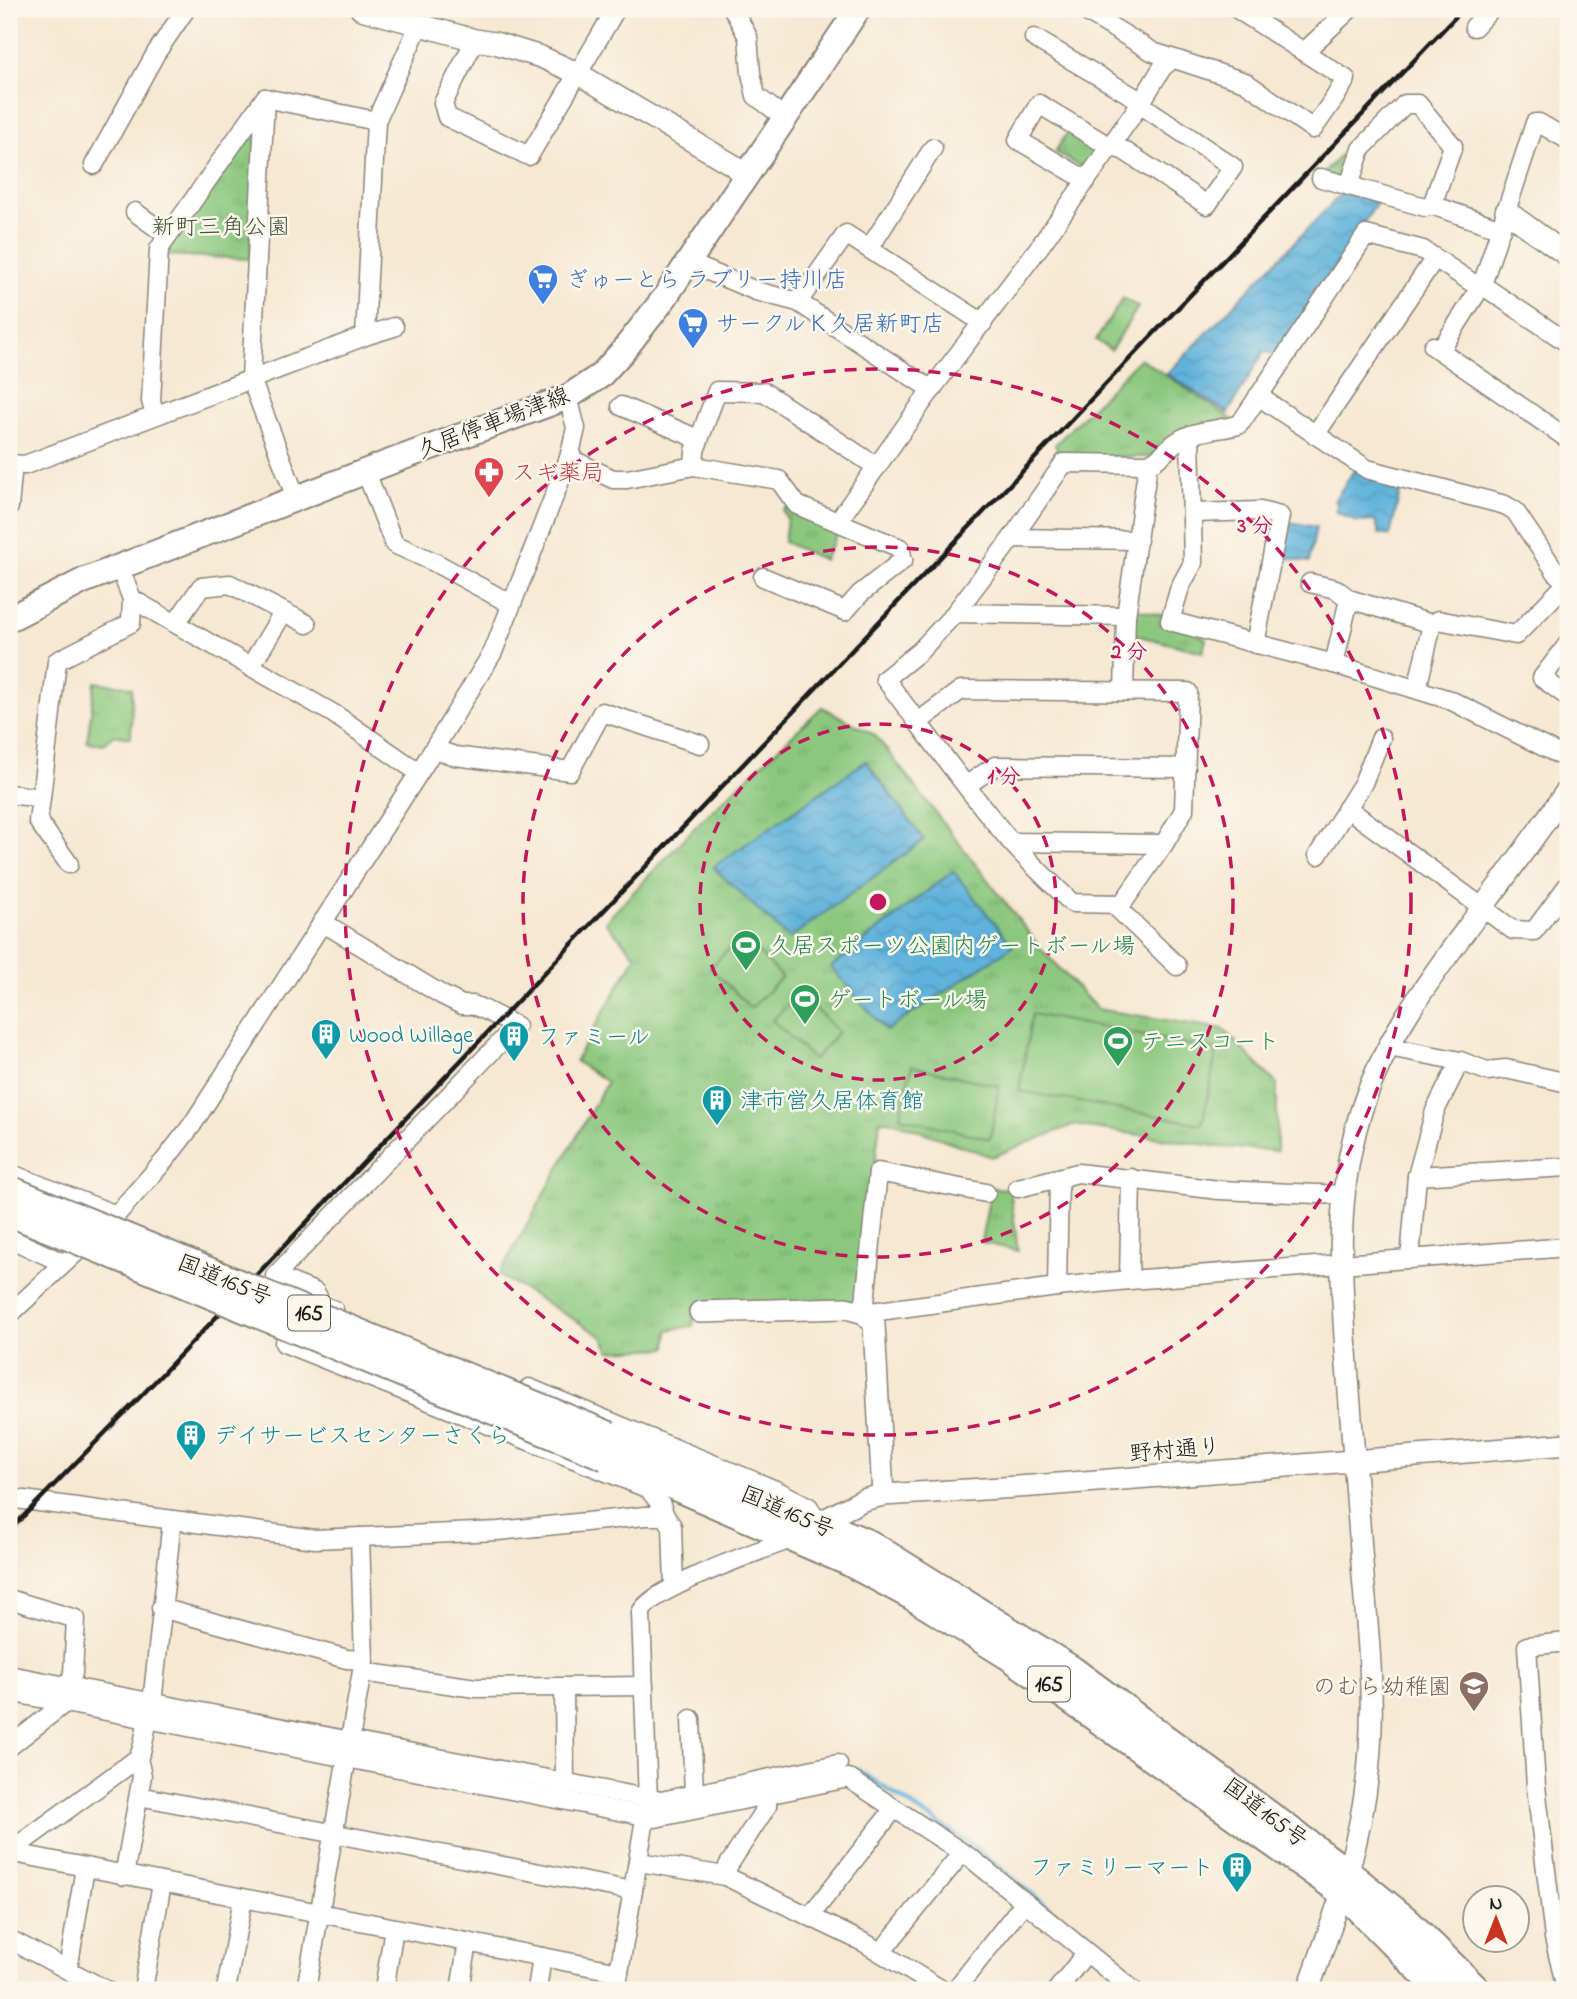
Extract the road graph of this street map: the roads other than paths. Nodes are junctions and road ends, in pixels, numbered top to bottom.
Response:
1 (186, 9) edge
2 (361, 9) edge
3 (616, 9) edge
4 (733, 9) edge
5 (858, 9) edge
6 (1083, 9) edge
7 (1237, 9) edge
8 (1350, 9) edge
9 (1491, 9) edge
10 (419, 25) junction
11 (1474, 27) dead end
12 (1034, 38) dead end
13 (474, 40) junction
14 (1304, 52) junction
15 (1172, 59) junction
16 (577, 73) junction
17 (265, 98) junction
18 (1140, 104) junction
19 (785, 118) junction
20 (376, 121) junction
21 (1568, 140) edge
22 (1110, 146) junction
23 (933, 148) dead end
24 (94, 164) dead end
25 (745, 177) junction
26 (1321, 178) dead end
27 (1086, 180) junction
28 (1349, 186) junction
29 (1432, 205) junction
30 (135, 212) dead end
31 (1504, 220) junction
32 (168, 236) junction
33 (869, 249) junction
34 (1568, 256) edge
35 (1435, 258) junction
36 (689, 263) junction
37 (1481, 286) junction
38 (798, 302) junction
39 (983, 323) junction
40 (394, 327) dead end
41 (365, 336) junction
42 (1568, 343) edge
43 (251, 379) junction
44 (932, 390) junction
45 (1258, 396) junction
46 (568, 397) junction
47 (621, 406) dead end
48 (155, 414) junction
49 (1315, 435) junction
50 (1190, 436) junction
51 (698, 439) junction
52 (1568, 439) edge
53 (569, 458) junction
54 (11, 464) edge
55 (1148, 464) junction
56 (694, 466) junction
57 (877, 467) junction
58 (366, 472) junction
59 (296, 498) junction
60 (9, 507) edge
61 (1192, 513) junction
62 (838, 521) junction
63 (1012, 538) junction
64 (1138, 540) junction
65 (119, 566) junction
66 (763, 577) dead end
67 (1568, 582) edge
68 (1310, 583) dead end
69 (132, 598) junction
70 (1349, 599) junction
71 (511, 604) junction
72 (955, 612) junction
73 (283, 613) junction
74 (1126, 616) junction
75 (9, 620) edge
76 (176, 623) junction
77 (307, 624) dead end
78 (1432, 624) junction
79 (1255, 644) junction
80 (1568, 644) edge
81 (1334, 664) junction
82 (250, 667) junction
83 (1124, 690) junction
84 (1417, 690) junction
85 (1568, 697) edge
86 (918, 722) junction
87 (1381, 738) dead end
88 (700, 744) dead end
89 (434, 749) junction
90 (1568, 759) edge
91 (1186, 768) junction
92 (418, 772) junction
93 (967, 785) junction
94 (1568, 789) edge
95 (9, 794) edge
96 (41, 798) junction
97 (1347, 808) junction
98 (1012, 842) junction
99 (1164, 844) junction
100 (1318, 855) dead end
101 (69, 864) dead end
102 (1568, 885) edge
103 (1113, 904) junction
104 (1482, 908) junction
105 (322, 922) junction
106 (1177, 966) dead end
107 (1389, 1047) junction
108 (1460, 1061) junction
109 (1568, 1083) edge
110 (1568, 1167) edge
111 (9, 1173) edge
112 (1417, 1176) junction
113 (1059, 1178) junction
114 (1131, 1178) junction
115 (1018, 1188) dead end
116 (9, 1190) edge
117 (986, 1193) dead end
118 (1343, 1195) junction
119 (9, 1211) edge
120 (116, 1215) junction
121 (9, 1238) edge
122 (1568, 1247) edge
123 (1410, 1259) junction
124 (63, 1263) junction
125 (1340, 1265) junction
126 (1129, 1280) junction
127 (1057, 1287) junction
128 (316, 1303) junction
129 (701, 1312) dead end
130 (864, 1313) junction
131 (9, 1315) edge
132 (1568, 1444) edge
133 (608, 1446) junction
134 (1354, 1461) junction
135 (883, 1495) junction
136 (9, 1498) edge
137 (665, 1516) junction
138 (172, 1520) junction
139 (807, 1530) junction
140 (360, 1537) junction
141 (674, 1586) junction
142 (9, 1600) edge
143 (161, 1608) junction
144 (1568, 1642) edge
145 (363, 1666) junction
146 (9, 1675) edge
147 (644, 1686) junction
148 (564, 1688) junction
149 (9, 1692) edge
150 (68, 1695) junction
151 (150, 1711) junction
152 (691, 1719) dead end
153 (9, 1747) edge
154 (349, 1749) junction
155 (138, 1758) junction
156 (838, 1764) dead end
157 (563, 1791) junction
158 (694, 1794) junction
159 (768, 1795) junction
160 (139, 1796) junction
161 (647, 1807) junction
162 (894, 1809) junction
163 (334, 1833) junction
164 (9, 1852) edge
165 (962, 1853) junction
166 (639, 1861) junction
167 (85, 1868) junction
168 (124, 1876) junction
169 (725, 1876) junction
170 (162, 1883) junction
171 (1346, 1883) junction
172 (634, 1891) junction
173 (243, 1899) junction
174 (1024, 1903) junction
175 (320, 1914) junction
176 (810, 1916) junction
177 (394, 1928) junction
178 (9, 1941) edge
179 (468, 1942) junction
180 (881, 1952) junction
181 (1086, 1954) junction
182 (542, 1957) junction
183 (68, 1969) junction
184 (620, 1972) junction
185 (1568, 1986) edge
186 (106, 1990) edge
187 (143, 1990) edge
188 (226, 1990) edge
189 (306, 1990) edge
190 (384, 1990) edge
191 (460, 1990) edge
192 (537, 1990) edge
193 (616, 1990) edge
194 (942, 1990) edge
195 (956, 1990) edge
196 (1057, 1990) edge
197 (1133, 1990) edge
198 (1308, 1990) edge
199 (1441, 1990) edge
200 (1476, 1990) edge

1 - 24 street
2 - 10 street
3 - 16 street
4 - 19 street
5 - 19 main road, 久居停車場津線
6 - 15 street
7 - 14 street
8 - 14 street
9 - 11 street
10 - 13 street
10 - 20 street
12 - 18 street
13 - 16 street
13 - 16 street
14 - 15 street
15 - 18 street
16 - 25 street
17 - 20 street
17 - 32 street
17 - 43 street
18 - 22 street
18 - 22 street
19 - 25 main road, 久居停車場津線
20 - 41 street
21 - 31 street
22 - 27 street
22 - 27 street
23 - 33 street
25 - 36 main road, 久居停車場津線
26 - 28 street
27 - 39 street
28 - 29 street
28 - 29 street
29 - 31 street
30 - 32 street
31 - 34 street
31 - 37 street
32 - 48 street
33 - 38 street
33 - 39 street
35 - 37 street
35 - 45 street
35 - 49 street
36 - 38 street
36 - 46 main road, 久居停車場津線
37 - 42 street
37 - 52 street
38 - 44 street
39 - 44 street
40 - 41 street
41 - 43 street
43 - 48 street
43 - 59 street
44 - 57 street
45 - 49 street
45 - 50 street
46 - 53 street
46 - 58 main road, 久居停車場津線
47 - 51 street
48 - 54 street
49 - 67 street
50 - 55 street
50 - 61 street
51 - 56 street
51 - 57 street
53 - 56 street
53 - 71 street
54 - 60 street
55 - 63 street
55 - 64 street
56 - 62 street
57 - 62 street
58 - 59 main road, 久居停車場津線
58 - 71 street
59 - 65 main road, 久居停車場津線
61 - 79 street
61 - 79 street
62 - 66 street
63 - 64 street
63 - 72 street
64 - 74 street
65 - 69 street
65 - 75 main road, 久居停車場津線
67 - 78 street
68 - 70 street
69 - 76 street
69 - 96 street
70 - 78 street
70 - 81 street
71 - 89 street
72 - 74 street
72 - 86 street
73 - 76 street
73 - 77 street
73 - 82 street
74 - 83 street
76 - 82 street
78 - 84 street
79 - 81 street
80 - 85 street
81 - 84 street
82 - 92 street
83 - 86 street
83 - 91 street
84 - 90 street
86 - 93 street
87 - 97 street
88 - 89 street
89 - 92 street
91 - 93 street
91 - 99 street
92 - 105 street
93 - 98 street
94 - 104 street
95 - 96 street
96 - 101 street
97 - 100 street
97 - 104 street
98 - 99 street
98 - 103 street
99 - 103 street
102 - 104 street
103 - 106 street
104 - 107 street
105 - 120 street
105 - 128 street
107 - 108 street
107 - 118 street
108 - 109 street
108 - 112 street
110 - 112 street
111 - 120 street
112 - 123 street
113 - 114 street
113 - 115 street
113 - 127 street
114 - 118 street
114 - 126 street
116 - 133 highway, 国道165号 / 165, bridge
117 - 130 street
118 - 125 street
119 - 133 highway, 国道165号 / 165, bridge
120 - 124 street
121 - 124 street
122 - 123 street
123 - 125 street
124 - 131 street
125 - 126 street
125 - 134 street
126 - 127 street
127 - 130 street
128 - 137 street
128 - 139 street
129 - 130 street
130 - 135 street
132 - 134 street, 野村通り
133 - 139 highway, 国道165号 / 165
134 - 135 street, 野村通り
134 - 171 street
135 - 139 street, 野村通り
136 - 138 street
137 - 140 street
137 - 141 street
138 - 140 street
138 - 143 street
139 - 141 street
139 - 171 highway, 国道165号 / 165
140 - 145 street
141 - 147 street
142 - 150 street
143 - 145 street
143 - 151 street
144 - 185 street
145 - 148 street
145 - 154 street
146 - 150 street
147 - 148 street
147 - 161 street
148 - 157 street
149 - 150 street
150 - 151 street
150 - 153 street
151 - 154 street
151 - 155 street
152 - 158 street
154 - 157 street
154 - 163 street
155 - 160 street
155 - 164 street
156 - 158 street
157 - 161 street
158 - 161 street
159 - 161 street
159 - 162 street
159 - 169 street
160 - 163 street
160 - 168 street
161 - 166 street
162 - 165 street
162 - 176 street
163 - 172 street
163 - 175 street
164 - 167 street
165 - 174 street
165 - 180 street
166 - 169 street
166 - 172 street
167 - 168 street
167 - 183 street
168 - 170 street
169 - 176 street
170 - 173 street
170 - 187 street
171 - 198 street
171 - 199 highway, 国道165号 / 165
171 - 200 highway, 国道165号 / 165
172 - 184 street
173 - 175 street
173 - 188 street
174 - 181 street
174 - 195 street
175 - 177 street
175 - 189 street
176 - 180 street
177 - 179 street
177 - 190 street
178 - 183 street
179 - 182 street
179 - 191 street
180 - 194 street
181 - 196 street
181 - 197 street
182 - 184 street
182 - 192 street
183 - 186 street
184 - 193 street

